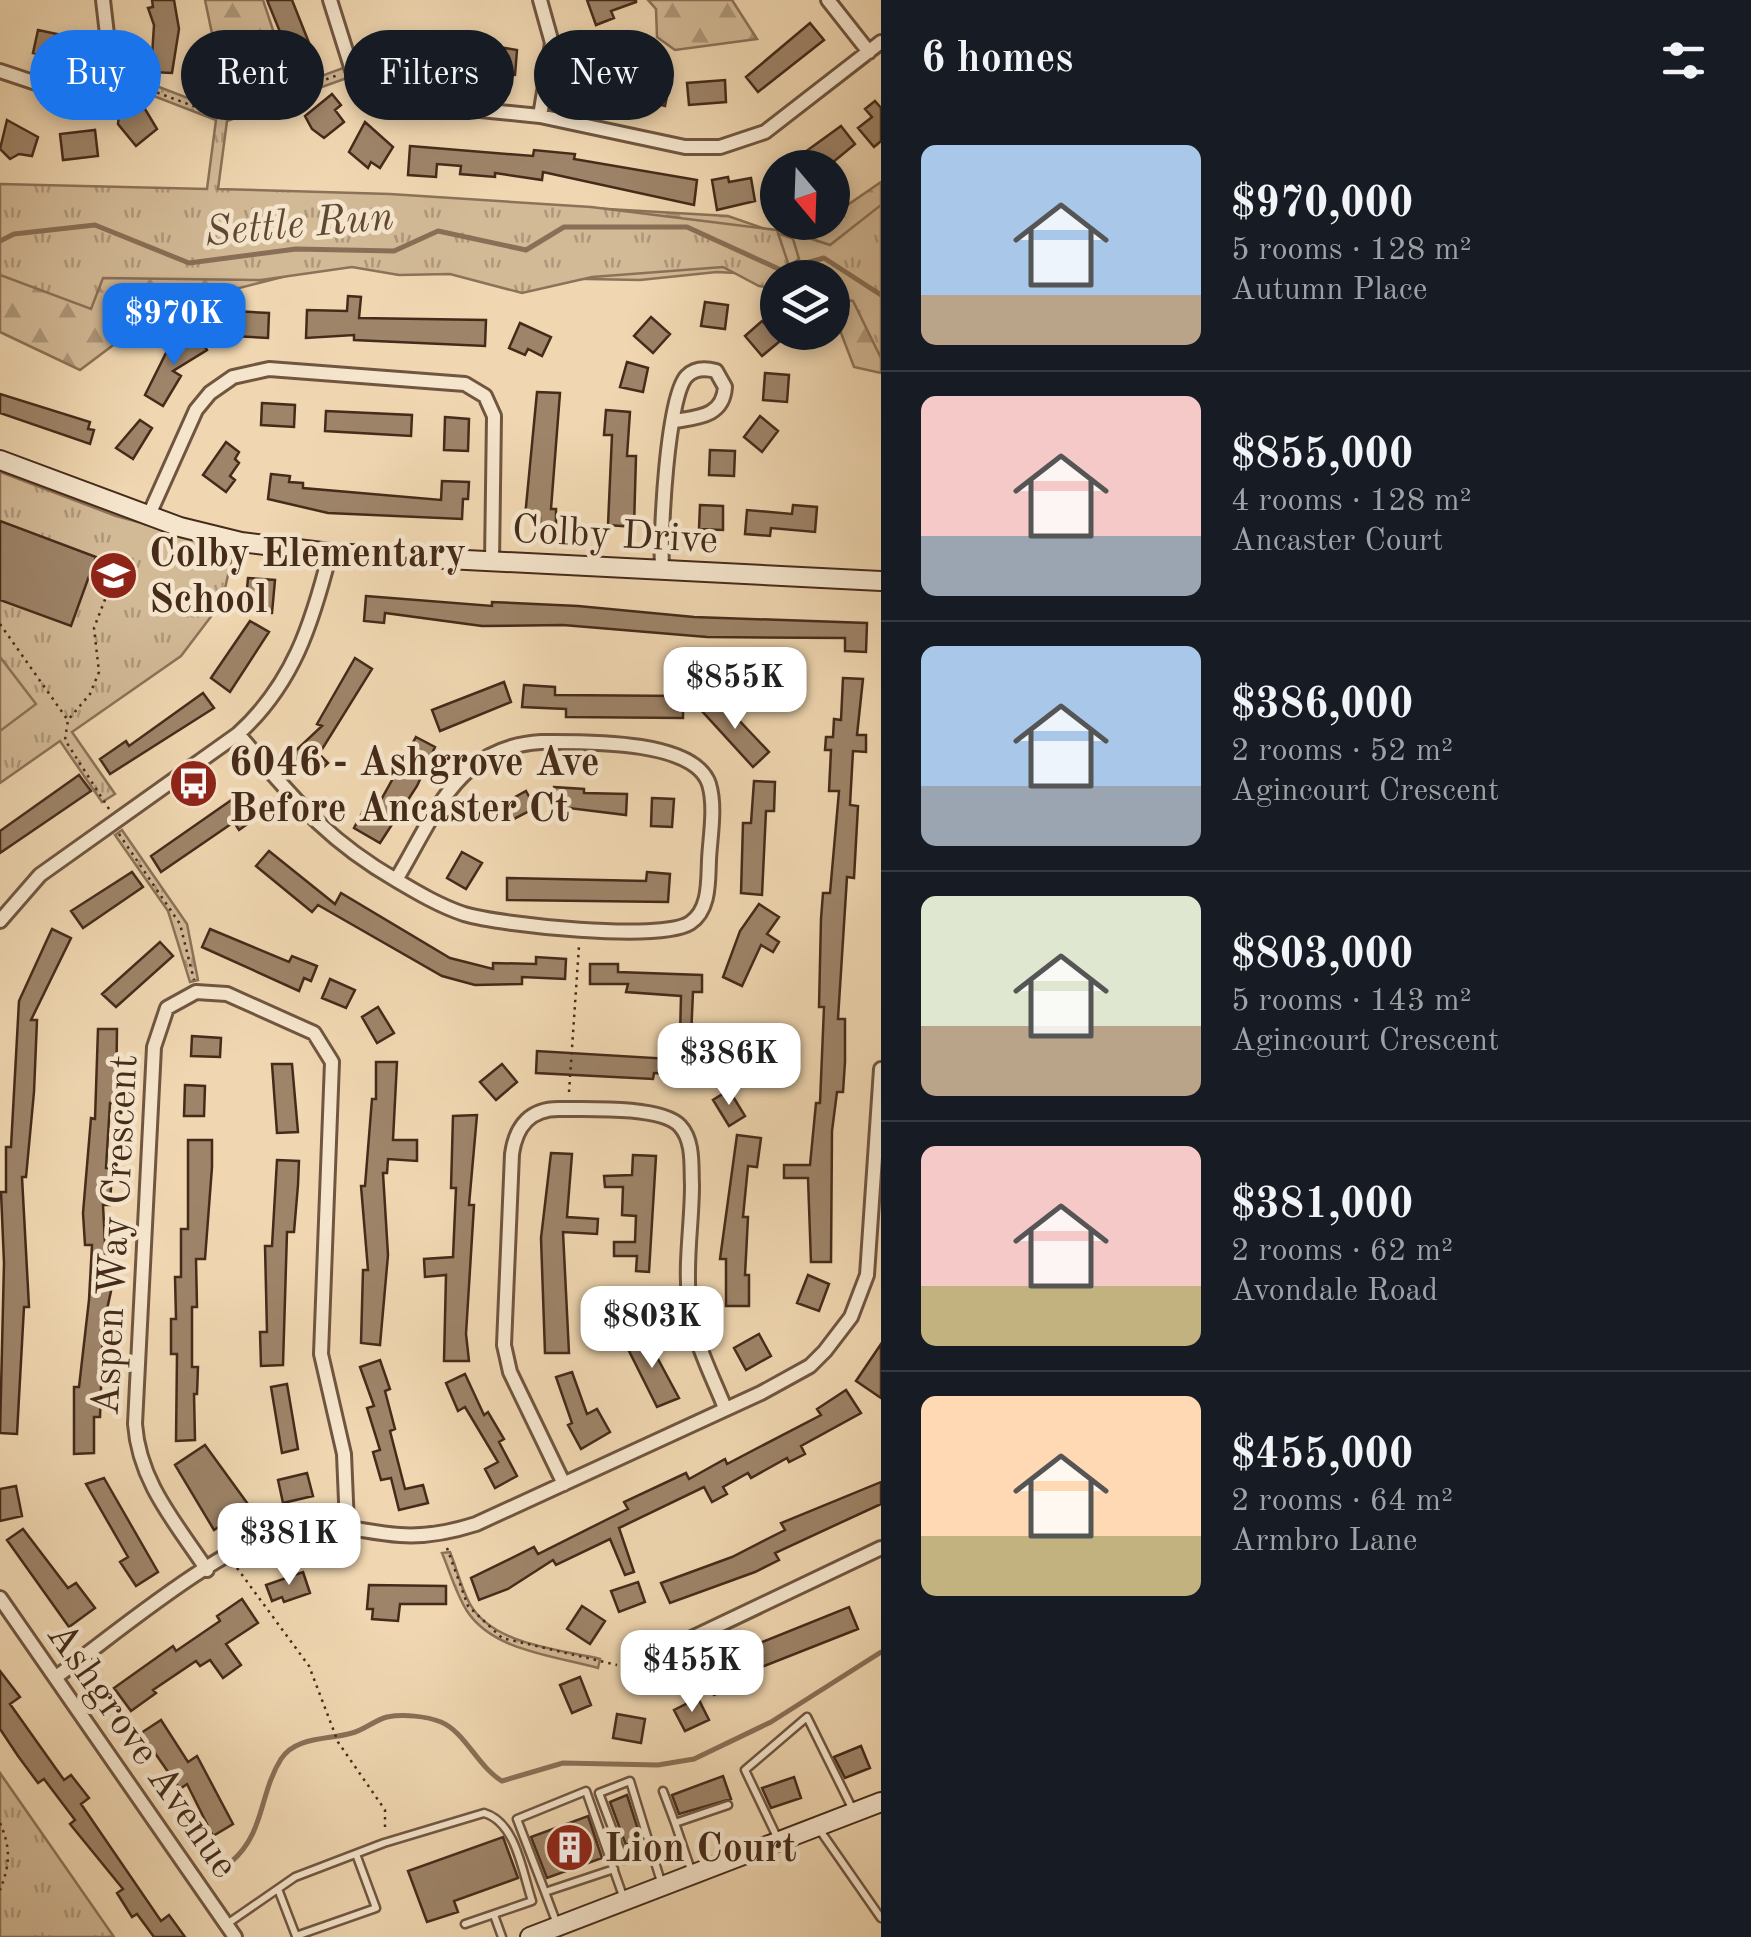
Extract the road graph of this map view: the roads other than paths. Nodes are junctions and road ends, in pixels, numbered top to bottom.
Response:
1 (103, 0) edge
2 (330, 0) edge
3 (540, 0) edge
4 (828, 0) edge
5 (548, 30) edge
6 (875, 47) edge
7 (0, 71) edge
8 (534, 115) edge
9 (559, 120) edge
10 (675, 421) junction
11 (0, 460) edge
12 (148, 517) junction
13 (330, 553) junction
14 (492, 562) junction
15 (662, 570) junction
16 (881, 581) edge
17 (238, 734) junction
18 (396, 880) junction
19 (0, 922) edge
20 (881, 1069) edge
21 (725, 1408) junction
22 (564, 1484) junction
23 (348, 1525) junction
24 (881, 1548) edge
25 (207, 1570) junction
26 (0, 1598) edge
27 (633, 1666) road end
28 (56, 1677) junction
29 (663, 1791) dead end
30 (881, 1802) edge
31 (728, 1805) dead end
32 (854, 1813) junction
33 (674, 1824) junction
34 (818, 1828) junction
35 (780, 1844) junction
36 (649, 1851) junction
37 (356, 1854) junction
38 (614, 1868) junction
39 (693, 1876) junction
40 (663, 1886) junction
41 (278, 1889) junction
42 (544, 1892) junction
43 (625, 1900) junction
44 (494, 1914) junction
45 (881, 1918) edge
46 (226, 1924) junction
47 (465, 1924) dead end
48 (558, 1926) junction
49 (235, 1937) edge
50 (502, 1937) edge
51 (530, 1937) edge

1 - 7 street
2 - 8 street
3 - 5 street
4 - 6 street
6 - 9 street
10 - 10 street
10 - 15 street
11 - 12 street, Colby Drive
12 - 13 street, Colby Drive
12 - 14 street
13 - 14 street, Colby Drive
13 - 17 street
14 - 15 street, Colby Drive
15 - 16 street, Colby Drive
17 - 18 street
17 - 19 street
18 - 18 street
20 - 21 street
21 - 22 street
21 - 22 street
22 - 23 street
23 - 25 street
23 - 25 street, Aspen Way Crescent
24 - 27 street
25 - 28 street
26 - 28 street, Ashgrove Avenue
28 - 46 street, Ashgrove Avenue
29 - 33 lane
30 - 32 street
31 - 33 lane
32 - 34 street
32 - 35 lane
33 - 39 lane
34 - 35 street
34 - 45 lane
35 - 39 street
36 - 36 lane
36 - 40 lane
37 - 41 lane
37 - 41 lane
37 - 44 lane
38 - 42 lane
38 - 42 lane
38 - 43 lane
39 - 40 street
40 - 43 street
41 - 46 lane
42 - 48 lane
43 - 48 street
44 - 47 lane
44 - 50 lane
46 - 49 street, Ashgrove Avenue
48 - 51 street

